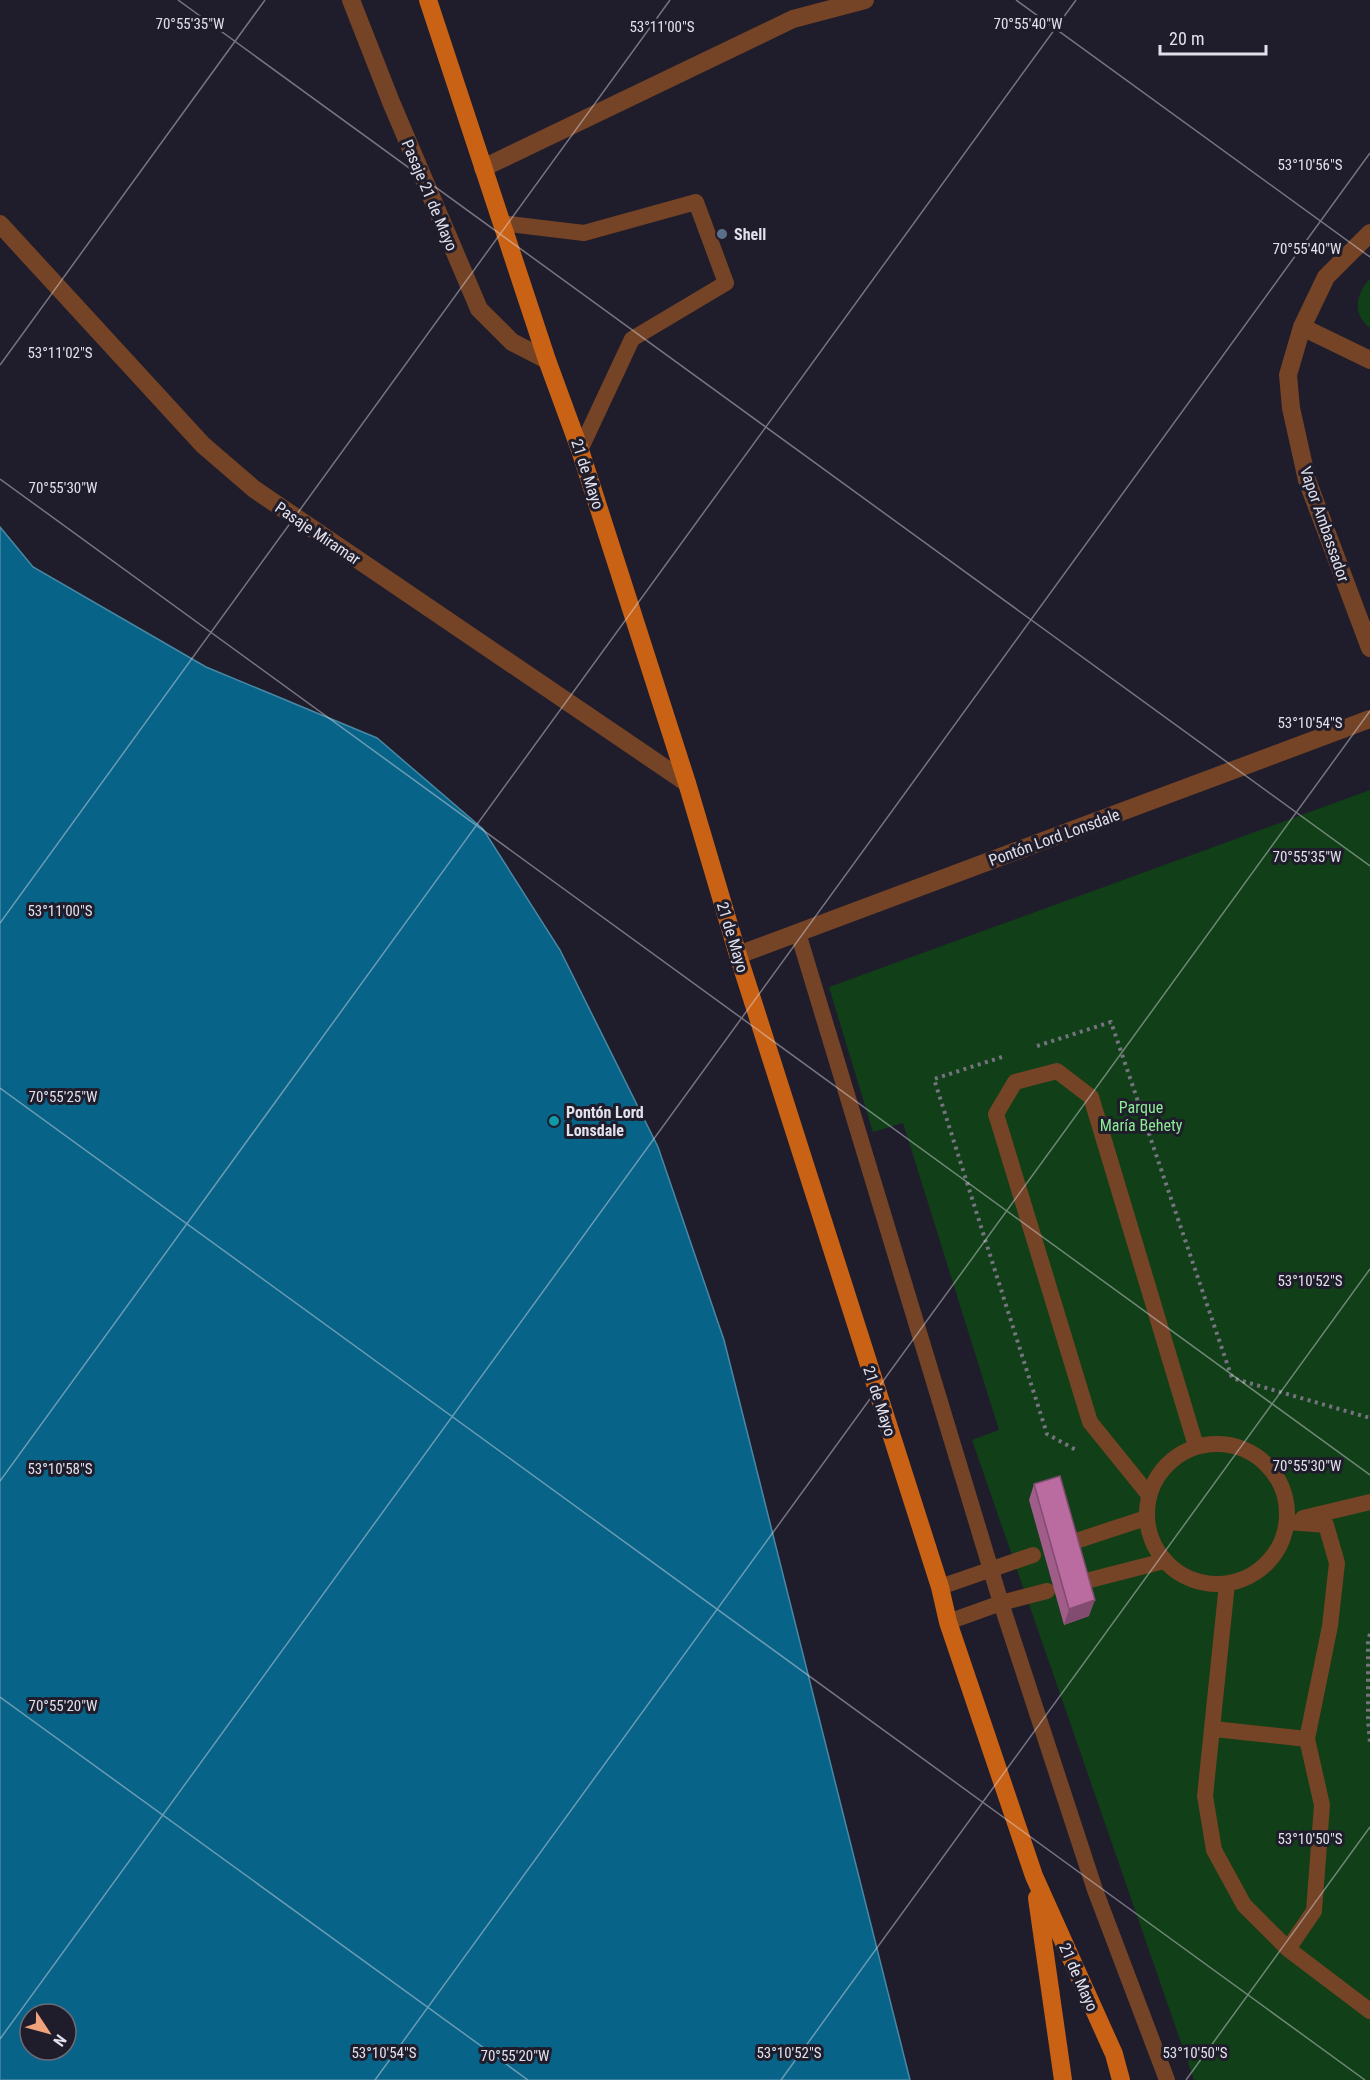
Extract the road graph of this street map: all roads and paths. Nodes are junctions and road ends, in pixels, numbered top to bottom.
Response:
1 (351, 0) edge
2 (428, 0) edge
3 (865, 0) edge
4 (483, 168) junction
5 (501, 223) junction
6 (0, 224) edge
7 (1370, 233) edge
8 (1302, 327) junction
9 (547, 360) junction
10 (1370, 360) edge
11 (580, 450) junction
12 (1370, 648) edge
13 (1370, 719) edge
14 (687, 783) junction
15 (798, 933) junction
16 (738, 955) junction
17 (1034, 1047) dead end
18 (1011, 1054) dead end
19 (1370, 1418) edge
20 (1196, 1446) junction
21 (1084, 1454) dead end
22 (1149, 1495) junction
23 (1370, 1503) edge
24 (1146, 1518) junction
25 (1288, 1522) junction
26 (1076, 1541) edge
27 (1033, 1555) dead end
28 (1164, 1561) junction
29 (991, 1570) junction
30 (1086, 1581) edge
31 (1227, 1584) junction
32 (940, 1587) junction
33 (1047, 1591) dead end
34 (1001, 1603) junction
35 (948, 1622) junction
36 (1370, 1634) edge
37 (1214, 1729) junction
38 (1307, 1739) junction
39 (1370, 1744) edge
40 (1034, 1876) junction
41 (1288, 1949) junction
42 (1370, 2011) edge
43 (1063, 2080) edge
44 (1121, 2080) edge
45 (1167, 2080) edge

1 - 9 street, Pasaje 21 de Mayo
2 - 4 main road, 21 de Mayo
3 - 4 street
4 - 5 main road, 21 de Mayo
5 - 9 main road, 21 de Mayo
5 - 11 lane
6 - 14 street, Pasaje Miramar
7 - 8 street, Vapor Ambassador
8 - 10 street
8 - 12 street, Vapor Ambassador
9 - 11 main road, 21 de Mayo
11 - 14 main road, 21 de Mayo
13 - 15 street, Pontón Lord Lonsdale
14 - 16 main road, 21 de Mayo
15 - 16 street, Pontón Lord Lonsdale
15 - 29 lane
16 - 32 main road, 21 de Mayo
17 - 19 path
18 - 21 path
20 - 22 lane
20 - 22 lane
20 - 25 lane
22 - 24 lane
23 - 25 lane
24 - 26 lane
24 - 28 lane
25 - 31 lane
25 - 38 lane
27 - 29 lane
28 - 30 lane
28 - 31 lane
29 - 32 lane
29 - 34 lane
31 - 37 lane
32 - 35 main road, 21 de Mayo
33 - 34 lane
34 - 35 lane
34 - 45 lane
35 - 40 main road, 21 de Mayo
36 - 39 path
37 - 38 lane
37 - 41 lane
38 - 41 lane
40 - 43 main road, 21 de Mayo
40 - 44 main road, 21 de Mayo
41 - 42 lane

